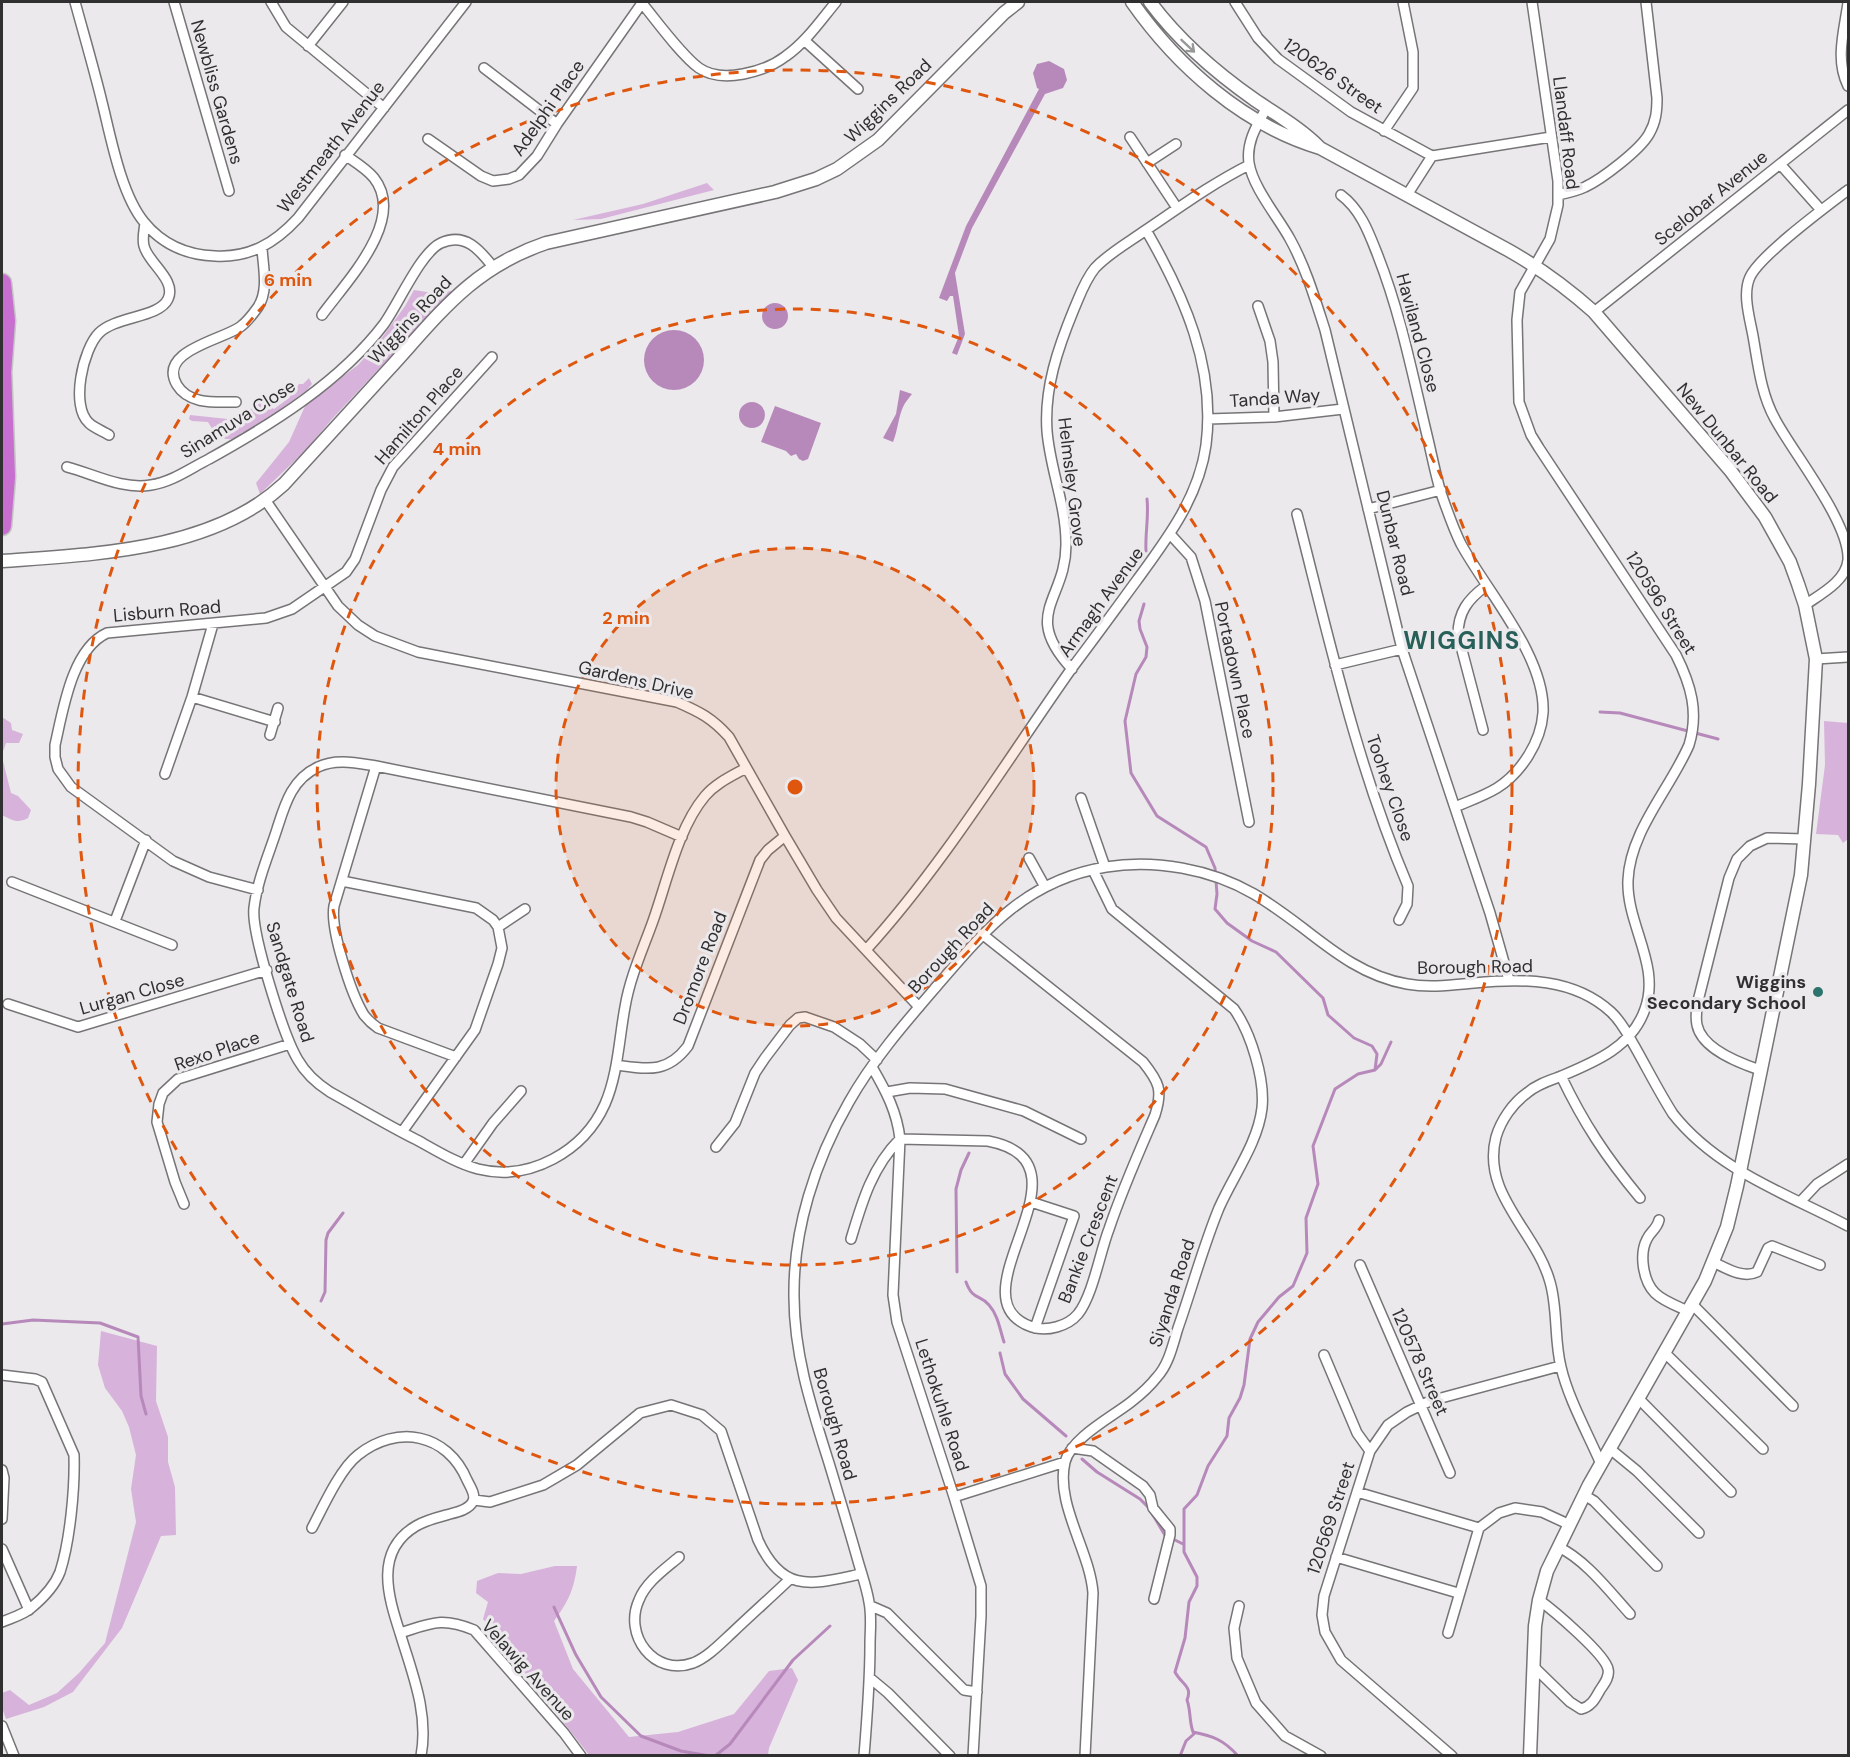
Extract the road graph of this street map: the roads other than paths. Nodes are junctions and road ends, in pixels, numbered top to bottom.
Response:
1 (75, 2) edge
2 (174, 2) edge
3 (271, 2) edge
4 (343, 2) edge
5 (466, 2) edge
6 (641, 2) edge
7 (836, 2) edge
8 (1011, 2) edge
9 (1018, 2) edge
10 (1132, 2) edge
11 (1150, 2) edge
12 (1235, 2) edge
13 (1403, 2) edge
14 (1532, 2) edge
15 (1646, 2) edge
16 (1848, 3) edge
17 (1004, 13) junction
18 (804, 40) junction
19 (308, 46) junction
20 (484, 68) dead end
21 (1848, 86) edge
22 (858, 89) dead end
23 (1267, 107) junction
24 (384, 108) junction
25 (1848, 110) edge
26 (1259, 121) junction
27 (557, 124) junction
28 (1384, 131) junction
29 (1130, 137) dead end
30 (1551, 137) junction
31 (428, 139) dead end
32 (1176, 144) dead end
33 (1320, 148) junction
34 (345, 155) junction
35 (1432, 156) junction
36 (1147, 163) junction
37 (1780, 164) junction
38 (1250, 165) junction
39 (1848, 190) edge
40 (229, 191) dead end
41 (1341, 195) dead end
42 (1407, 195) junction
43 (1558, 195) junction
44 (1177, 208) junction
45 (1821, 210) junction
46 (145, 223) junction
47 (1146, 230) junction
48 (261, 248) junction
49 (1536, 266) junction
50 (493, 267) junction
51 (2, 283) edge
52 (1258, 306) dead end
53 (1594, 312) junction
54 (322, 315) dead end
55 (492, 357) dead end
56 (2, 367) edge
57 (2, 374) edge
58 (236, 402) dead end
59 (1343, 409) junction
60 (1274, 417) junction
61 (1208, 419) junction
62 (109, 435) dead end
63 (67, 467) dead end
64 (1441, 490) junction
65 (266, 501) junction
66 (1368, 509) junction
67 (1297, 514) dead end
68 (2, 526) edge
69 (1170, 534) junction
70 (2, 561) edge
71 (1486, 586) junction
72 (324, 588) junction
73 (1805, 605) junction
74 (213, 624) junction
75 (1402, 649) junction
76 (1848, 657) edge
77 (1816, 659) junction
78 (1335, 665) junction
79 (1072, 669) junction
80 (192, 697) junction
81 (278, 708) dead end
82 (275, 722) junction
83 (1483, 730) dead end
84 (270, 735) dead end
85 (376, 766) junction
86 (746, 768) junction
87 (165, 774) dead end
88 (1081, 798) dead end
89 (1455, 807) junction
90 (1250, 822) dead end
91 (784, 836) junction
92 (682, 837) junction
93 (1804, 839) junction
94 (146, 840) junction
95 (1029, 858) dead end
96 (1105, 867) junction
97 (1093, 870) junction
98 (342, 881) junction
99 (12, 882) dead end
100 (1045, 887) junction
101 (258, 890) junction
102 (525, 909) dead end
103 (1400, 920) dead end
104 (115, 921) junction
105 (498, 927) junction
106 (982, 934) junction
107 (172, 945) dead end
108 (866, 950) junction
109 (267, 970) junction
110 (1509, 980) junction
111 (8, 1004) dead end
112 (919, 1007) junction
113 (1630, 1038) junction
114 (290, 1044) junction
115 (456, 1057) junction
116 (875, 1064) junction
117 (616, 1065) junction
118 (1760, 1070) junction
119 (1561, 1076) junction
120 (521, 1091) dead end
121 (887, 1092) junction
122 (402, 1132) junction
123 (900, 1139) junction
124 (1081, 1139) dead end
125 (716, 1147) dead end
126 (464, 1164) junction
127 (1848, 1164) edge
128 (1740, 1172) junction
129 (1640, 1198) dead end
130 (1801, 1201) junction
131 (1031, 1202) junction
132 (184, 1204) dead end
133 (1659, 1220) dead end
134 (1848, 1226) edge
135 (851, 1239) dead end
136 (1713, 1262) junction
137 (1360, 1265) dead end
138 (1820, 1265) dead end
139 (1690, 1307) junction
140 (1035, 1328) junction
141 (1664, 1352) junction
142 (1324, 1355) dead end
143 (1560, 1366) junction
144 (2, 1375) edge
145 (1638, 1398) junction
146 (1421, 1405) junction
147 (1793, 1406) dead end
148 (1072, 1448) junction
149 (1609, 1448) junction
150 (1763, 1449) dead end
151 (1370, 1451) junction
152 (1065, 1462) junction
153 (1601, 1464) junction
154 (2, 1470) edge
155 (1450, 1473) dead end
156 (1357, 1492) junction
157 (1731, 1492) dead end
158 (1584, 1494) junction
159 (954, 1497) junction
160 (474, 1500) junction
161 (2, 1519) edge
162 (1568, 1524) junction
163 (312, 1528) dead end
164 (1479, 1528) junction
165 (1699, 1533) dead end
166 (1558, 1547) junction
167 (2, 1549) edge
168 (680, 1557) dead end
169 (1336, 1557) junction
170 (1657, 1566) dead end
171 (861, 1574) junction
172 (790, 1579) junction
173 (1458, 1593) junction
174 (1154, 1599) dead end
175 (1539, 1600) junction
176 (870, 1606) junction
177 (1239, 1606) dead end
178 (29, 1610) junction
179 (1630, 1614) dead end
180 (2, 1623) edge
181 (400, 1633) junction
182 (1448, 1633) dead end
183 (1533, 1666) junction
184 (870, 1678) junction
185 (977, 1692) junction
186 (2, 1726) edge
187 (866, 1754) edge
188 (14, 1755) edge
189 (421, 1755) edge
190 (581, 1755) edge
191 (950, 1755) edge
192 (973, 1755) edge
193 (1084, 1755) edge
194 (1321, 1755) edge
195 (1452, 1755) edge
196 (1530, 1755) edge

1 - 46 street, Westmeath Avenue
2 - 40 street, Newbliss Gardens
3 - 19 street
4 - 19 street
5 - 24 street, Westmeath Avenue
6 - 18 street
6 - 27 street, Adelphi Place
7 - 18 street
8 - 17 street, Wiggins Road
9 - 17 street, Wiggins Road
10 - 26 street
11 -> 23 street
12 - 28 street, 120626 Street
13 - 28 street
14 - 30 street, Llandaff Road
15 - 43 street
16 - 21 street
17 - 50 street, Wiggins Road
18 - 22 street
19 - 24 street
20 - 27 street
23 - 26 street
23 - 33 street, New Dunbar Road
24 - 34 street, Westmeath Avenue
25 - 37 street, Scelobar Avenue
26 - 33 street, New Dunbar Road
26 - 38 street
27 - 31 street, Adelphi Place
28 - 35 street, 120626 Street
29 - 36 street
30 - 35 street
30 - 43 street, Llandaff Road
32 - 36 street
33 - 42 street, New Dunbar Road
34 - 48 street, Westmeath Avenue
34 - 54 street
35 - 42 street
36 - 44 street
37 - 45 street
37 - 53 street, Scelobar Avenue
38 - 44 street, Helmsley Grove
38 - 59 street, Dunbar Road
39 - 45 street
41 - 64 street, Haviland Close
42 - 49 street, New Dunbar Road
43 - 49 street, Llandaff Road
44 - 47 street, Helmsley Grove
45 - 73 street
46 - 48 street, Westmeath Avenue
46 - 62 street
47 - 61 street, Armagh Avenue
47 - 79 street, Helmsley Grove
48 - 58 street
49 - 53 street, New Dunbar Road
49 - 113 street, 120596 Street
50 - 63 street, Sinamuva Close
50 - 65 street, Wiggins Road
51 - 57 highway
52 - 60 street
53 - 73 street, New Dunbar Road
55 - 72 street, Hamilton Place
56 - 57 highway
57 - 68 highway
59 - 60 street, Tanda Way
59 - 66 street, Dunbar Road
60 - 61 street, Tanda Way
61 - 69 street, Armagh Avenue
64 - 66 street
64 - 71 street, Haviland Close
65 - 70 street, Wiggins Road
65 - 72 street, Gardens Drive
66 - 75 street, Dunbar Road
67 - 78 street, Toohey Close
69 - 79 street, Armagh Avenue
69 - 90 street, Portadown Place
71 - 83 street
71 - 89 street, Haviland Close
72 - 74 street, Lisburn Road
72 - 86 street, Gardens Drive
73 - 77 street, New Dunbar Road
74 - 80 street
74 - 94 street, Lisburn Road
75 - 78 street
75 - 89 street, Dunbar Road
76 - 77 street
77 - 93 street, New Dunbar Road
78 - 103 street, Toohey Close
79 - 108 street, Armagh Avenue
80 - 82 street
80 - 87 street
81 - 82 street
82 - 84 street
85 - 92 street, Sandgate Road
85 - 98 street
85 - 101 street, Sandgate Road
86 - 91 street, Gardens Drive
86 - 92 street, Sandgate Road
88 - 96 street
89 - 110 street, Dunbar Road
91 - 108 street, Gardens Drive
91 - 117 street, Dromore Road
92 - 117 street, Sandgate Road
93 - 118 street, New Dunbar Road
93 - 118 street
94 - 101 street, Lisburn Road
94 - 104 street
95 - 100 street
96 - 97 street, Borough Road
96 - 110 street, Borough Road
97 - 100 street, Borough Road
97 - 148 street, Siyanda Road
98 - 105 street
98 - 115 street
99 - 104 street
100 - 106 street, Borough Road
101 - 109 street, Sandgate Road
102 - 105 street
104 - 107 street
105 - 115 street
106 - 112 street, Borough Road
106 - 140 street, Bankie Crescent
108 - 112 street, Gardens Drive
109 - 111 street, Lurgan Close
109 - 114 street, Sandgate Road
110 - 113 street, Borough Road
112 - 116 street, Borough Road
113 - 119 street
113 - 128 street, Borough Road
114 - 122 street, Sandgate Road
114 - 132 street, Rexo Place
115 - 122 street
116 - 121 street, Lethokuhle Road
116 - 125 street, Lethokuhle Road
116 - 171 street, Borough Road
117 - 126 street, Sandgate Road
118 - 128 street, New Dunbar Road
119 - 129 street
119 - 143 street
120 - 126 street
121 - 123 street, Lethokuhle Road
121 - 124 street
122 - 126 street, Sandgate Road
123 - 131 street
123 - 135 street
123 - 159 street, Lethokuhle Road
127 - 130 street
128 - 130 street, Borough Road
128 - 136 street, New Dunbar Road
130 - 134 street, Borough Road
131 - 140 street
131 - 140 street
133 - 139 street
136 - 138 street
136 - 139 street, New Dunbar Road
137 - 146 street, 120578 Street
139 - 141 street, New Dunbar Road
139 - 147 street
141 - 145 street, New Dunbar Road
141 - 150 street
142 - 151 street
143 - 146 street, 120569 Street
143 - 153 street
144 - 178 street
145 - 149 street, New Dunbar Road
145 - 157 street
146 - 151 street, 120569 Street
146 - 155 street, 120578 Street
148 - 152 street, Siyanda Road
148 - 174 street
149 - 153 street, New Dunbar Road
149 - 165 street
151 - 156 street, 120569 Street
152 - 159 street
152 - 193 street, Siyanda Road
153 - 158 street, New Dunbar Road
154 - 161 street
156 - 164 street
156 - 169 street, 120569 Street
158 - 162 street, New Dunbar Road
158 - 170 street
159 - 185 street, Lethokuhle Road
160 - 163 street
160 - 172 street
160 - 181 street
162 - 164 street
162 - 166 street, New Dunbar Road
164 - 173 street
166 - 175 street, New Dunbar Road
166 - 179 street
167 - 178 street
168 - 172 street
169 - 173 street
169 - 195 street, 120569 Street
171 - 172 street
171 - 176 street, Borough Road
173 - 182 street
175 - 183 street, New Dunbar Road
175 - 183 street
176 - 184 street, Borough Road
176 - 185 street
177 - 194 street
178 - 180 street
181 - 189 street
181 - 190 street, Velawig Avenue
183 - 196 street, New Dunbar Road
184 - 187 street, Borough Road
184 - 191 street
185 - 192 street, Lethokuhle Road
186 - 188 street

